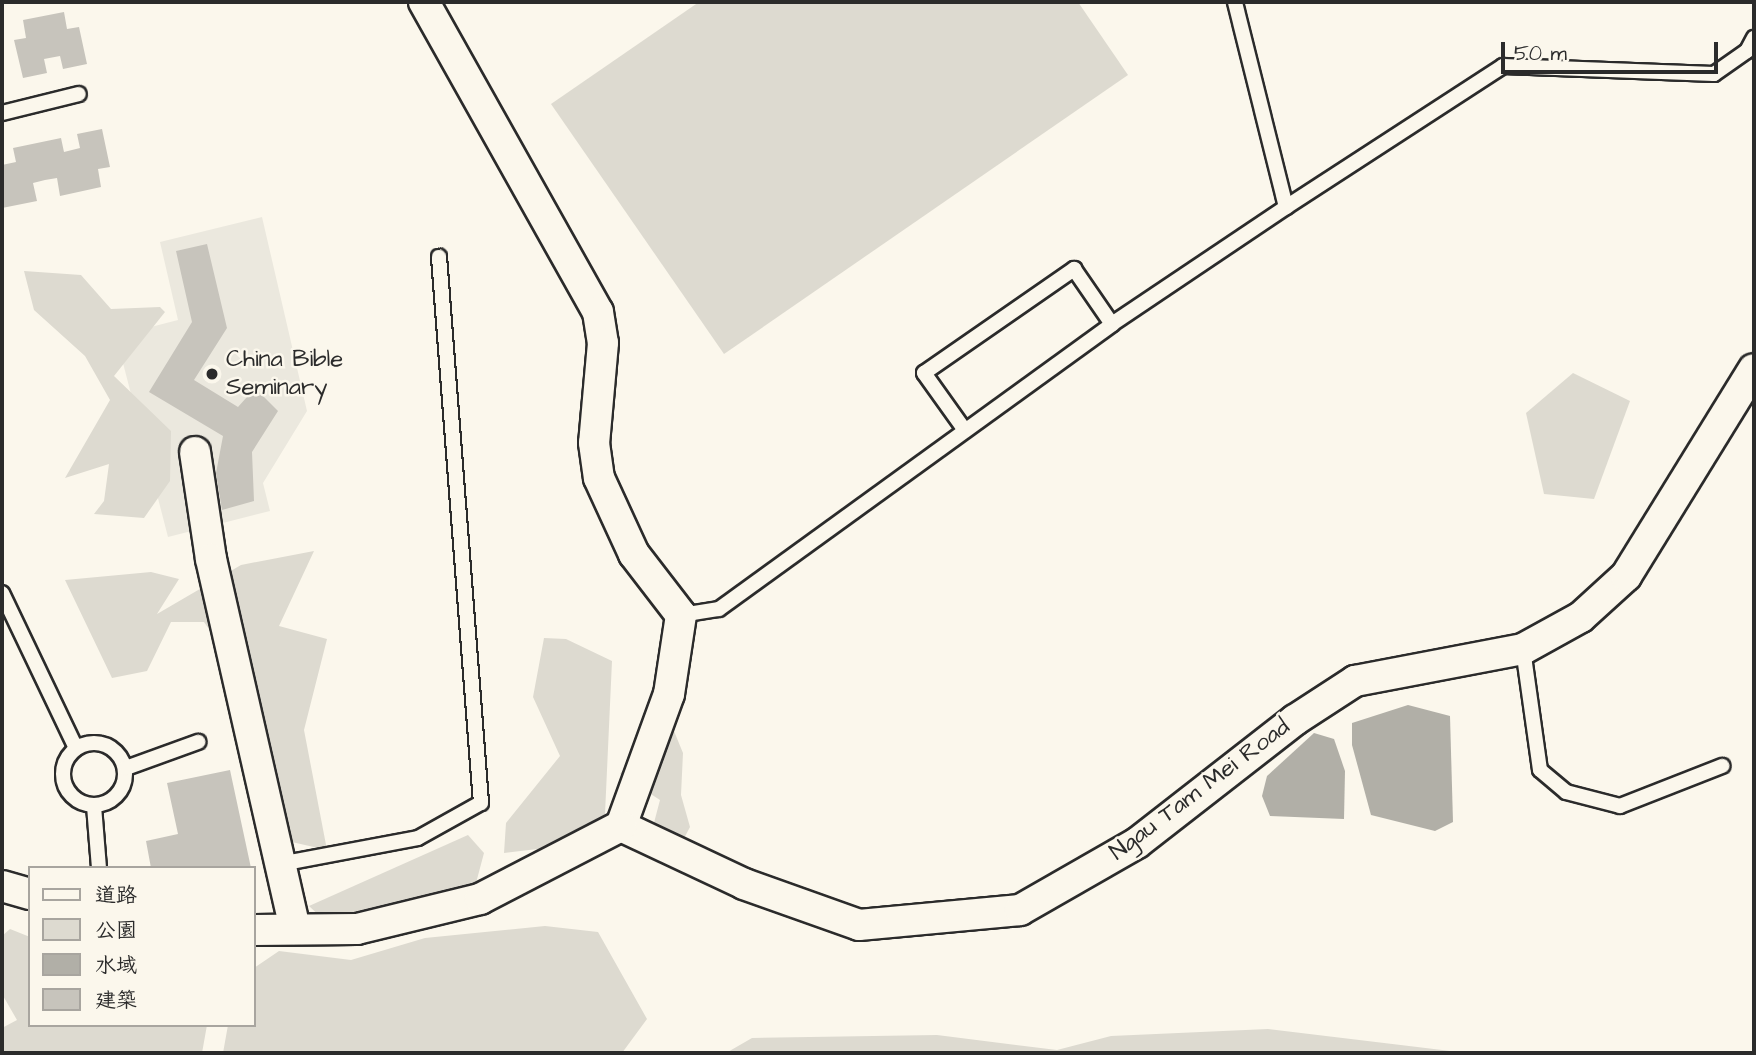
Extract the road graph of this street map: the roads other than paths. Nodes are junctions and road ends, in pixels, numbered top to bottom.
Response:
1 (424, 2) edge
2 (1235, 2) edge
3 (1754, 38) edge
4 (79, 94) dead end
5 (2, 113) edge
6 (1286, 207) junction
7 (439, 257) dead end
8 (1112, 324) junction
9 (1754, 369) edge
10 (964, 429) junction
11 (195, 452) dead end
12 (2, 593) edge
13 (681, 615) junction
14 (9, 629) edge
15 (1523, 649) junction
16 (198, 742) dead end
17 (76, 748) junction
18 (1721, 766) dead end
19 (126, 768) junction
20 (94, 806) junction
21 (621, 827) junction
22 (280, 864) junction
23 (99, 866) edge
24 (2, 886) edge
25 (28, 893) edge
26 (295, 929) junction
27 (256, 930) edge

1 - 13 street
2 - 6 lane
3 - 6 lane
4 - 5 lane
6 - 8 lane
7 - 22 lane
8 - 10 lane
8 - 10 lane
9 - 15 street, Ngau Tam Mei Road
10 - 13 lane
11 - 22 street
12 - 14 lane
13 - 21 street
14 - 17 lane
15 - 18 lane
15 - 21 street, Ngau Tam Mei Road
16 - 19 lane
17 - 19 lane
17 - 20 lane
19 - 20 lane
20 - 23 lane
21 - 26 street
22 - 26 street
24 - 25 street
26 - 27 street

